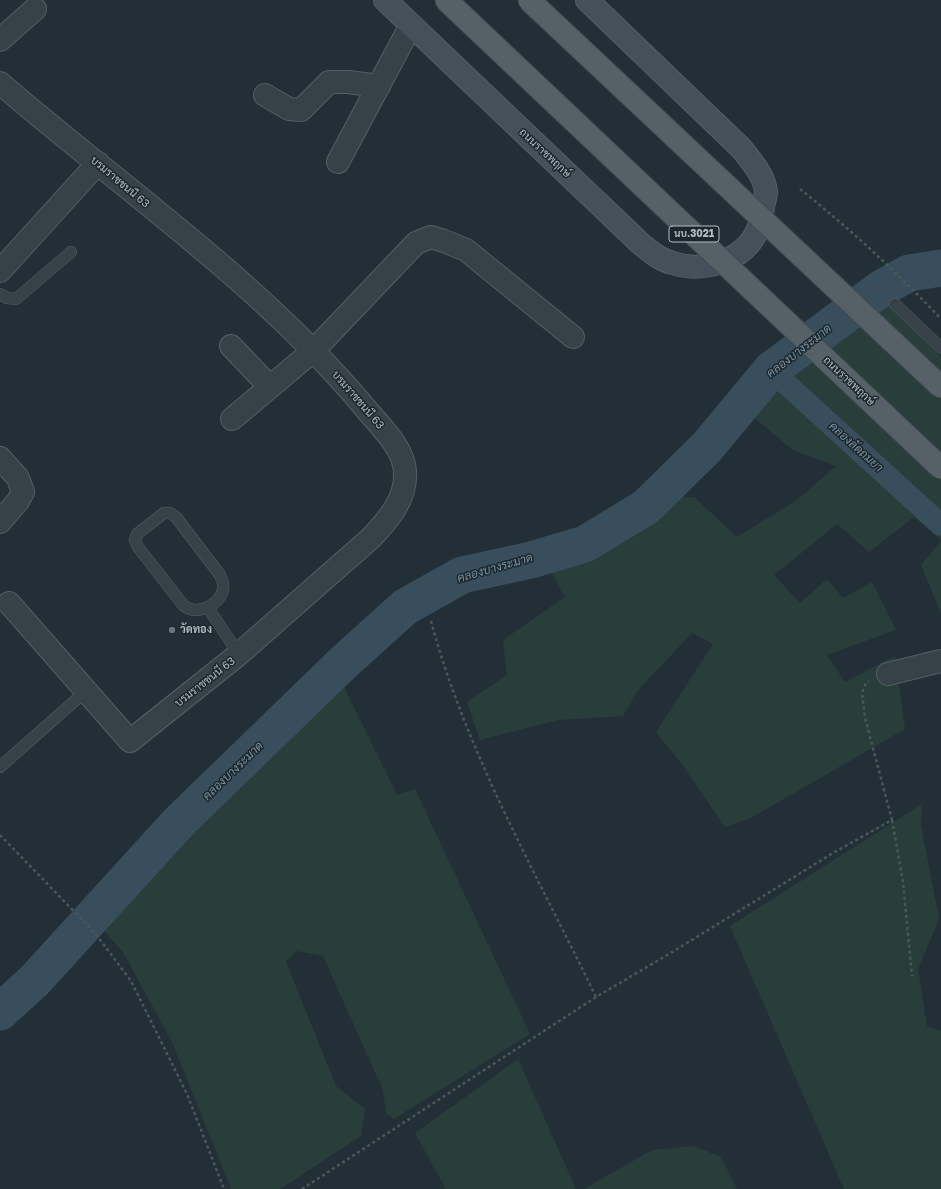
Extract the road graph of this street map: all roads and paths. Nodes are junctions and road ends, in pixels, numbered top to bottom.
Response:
1 (385, 0) edge
2 (446, 0) edge
3 (529, 0) edge
4 (587, 0) edge
5 (35, 9) dead end
6 (411, 25) junction
7 (0, 40) edge
8 (0, 83) edge
9 (379, 86) junction
10 (265, 95) dead end
11 (338, 162) dead end
12 (98, 163) junction
13 (800, 189) dead end
14 (71, 252) dead end
15 (0, 271) edge
16 (0, 294) edge
17 (895, 304) dead end
18 (941, 319) edge
19 (573, 337) dead end
20 (231, 346) dead end
21 (941, 348) edge
22 (314, 350) junction
23 (270, 387) junction
24 (941, 387) edge
25 (232, 419) dead end
26 (0, 458) edge
27 (941, 468) edge
28 (0, 522) edge
29 (9, 603) dead end
30 (208, 608) junction
31 (431, 621) dead end
32 (239, 654) junction
33 (941, 661) edge
34 (888, 674) joint
35 (86, 691) junction
36 (0, 767) edge
37 (892, 820) junction
38 (0, 835) edge
39 (912, 976) dead end
40 (596, 997) junction
41 (224, 1189) edge
42 (302, 1189) edge

1 - 6 main road, ถนนราชพฤกษ์
2 - 27 main road, ถนนราชพฤกษ์ / นบ.3021, bridge
3 - 24 main road, bridge
4 - 6 main road, ถนนราชพฤกษ์
5 - 7 street
6 - 9 street
8 - 12 street, บรมราชชนนี 63
9 - 10 street
9 - 11 street
12 - 15 street
12 - 22 street, บรมราชชนนี 63
13 - 18 path
14 - 16 lane
17 - 21 lane
19 - 22 street
20 - 23 street
22 - 23 street
22 - 32 street, บรมราชชนนี 63
23 - 25 street
26 - 28 street
29 - 35 street
30 - 30 lane
30 - 32 lane
31 - 40 path
32 - 35 street, บรมราชชนนี 63
33 - 34 street
34 - 37 path
35 - 36 lane
37 - 39 path
37 - 40 path
38 - 41 path
40 - 42 path

